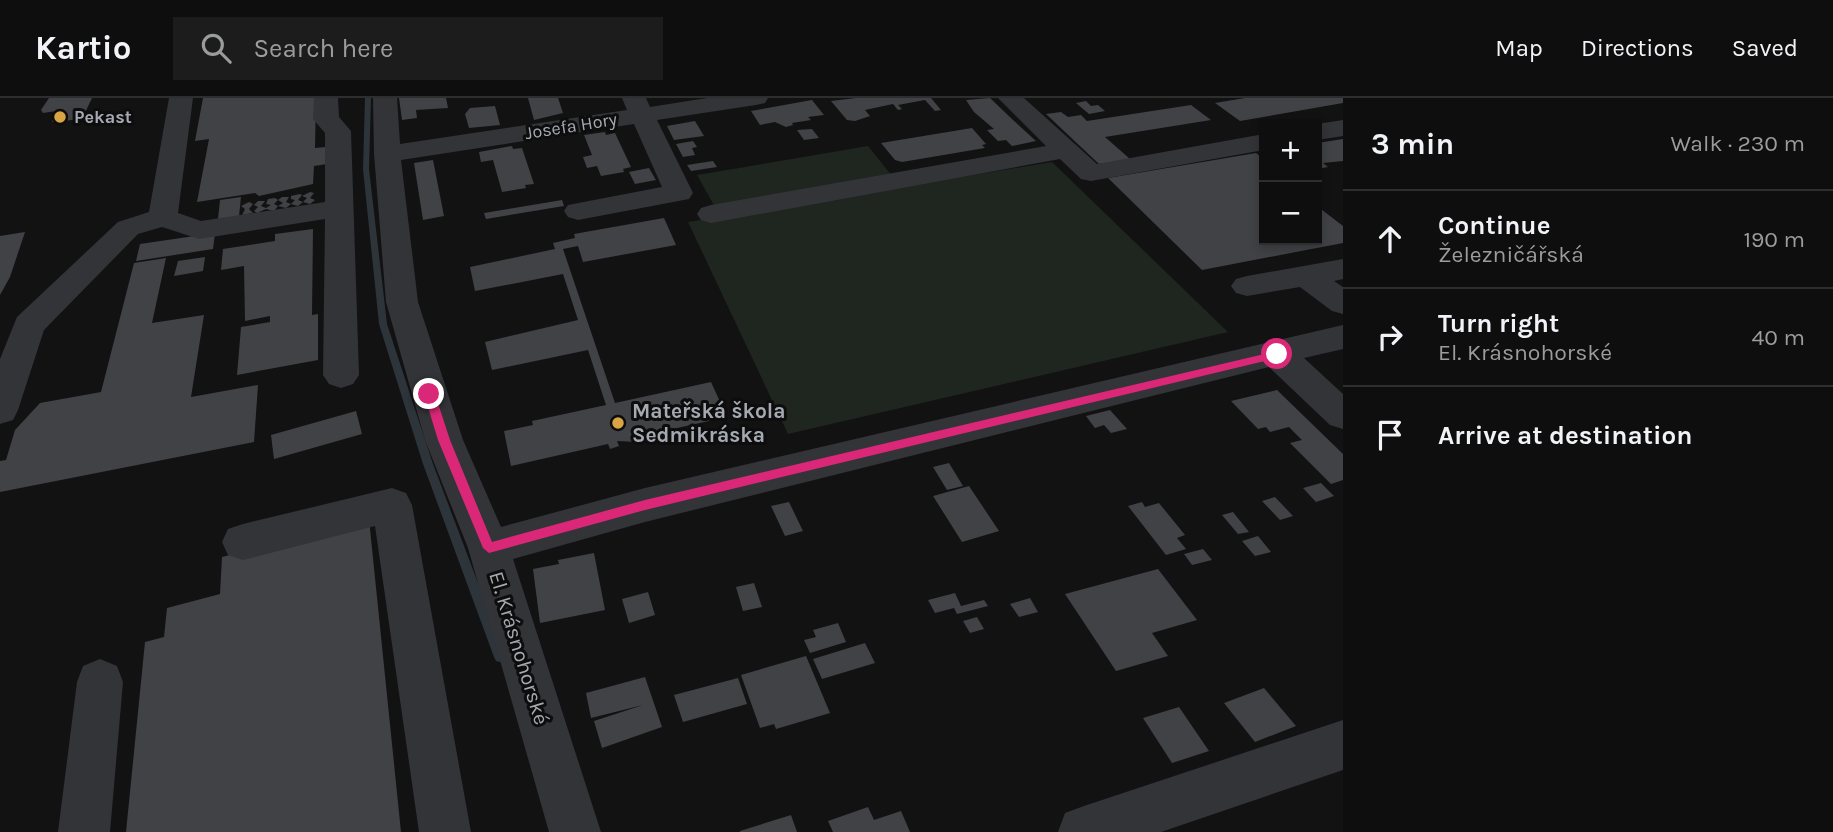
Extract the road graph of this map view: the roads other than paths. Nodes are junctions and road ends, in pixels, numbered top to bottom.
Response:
1 (181, 98) edge
2 (326, 98) edge
3 (385, 98) edge
4 (755, 98) edge
5 (1010, 98) edge
6 (638, 107) edge
7 (1343, 128) edge
8 (1322, 131) edge
9 (1259, 142) edge
10 (1058, 143) junction
11 (387, 154) junction
12 (339, 208) junction
13 (578, 211) dead end
14 (711, 214) dead end
15 (163, 217) junction
16 (1343, 269) edge
17 (1307, 276) junction
18 (1247, 286) dead end
19 (1343, 303) edge
20 (1343, 337) edge
21 (1277, 354) junction
22 (341, 375) dead end
23 (0, 410) edge
24 (1343, 415) edge
25 (243, 542) dead end
26 (489, 548) junction
27 (100, 682) dead end
28 (1342, 747) edge
29 (84, 832) edge
30 (445, 832) edge
31 (575, 832) edge
32 (1084, 832) edge

1 - 15 street
2 - 12 street
3 - 11 street, El. Krásnohorské
4 - 6 street, Josefa Hory
5 - 10 street
6 - 11 street, Josefa Hory
6 - 13 street
7 - 8 street
9 - 10 street
10 - 14 street
11 - 26 street, El. Krásnohorské
12 - 15 street
12 - 22 street
15 - 23 street
16 - 17 street
17 - 18 street
17 - 19 street
20 - 21 street
21 - 24 street
21 - 26 street
25 - 30 street
26 - 31 street, El. Krásnohorské
27 - 29 street
28 - 32 street

